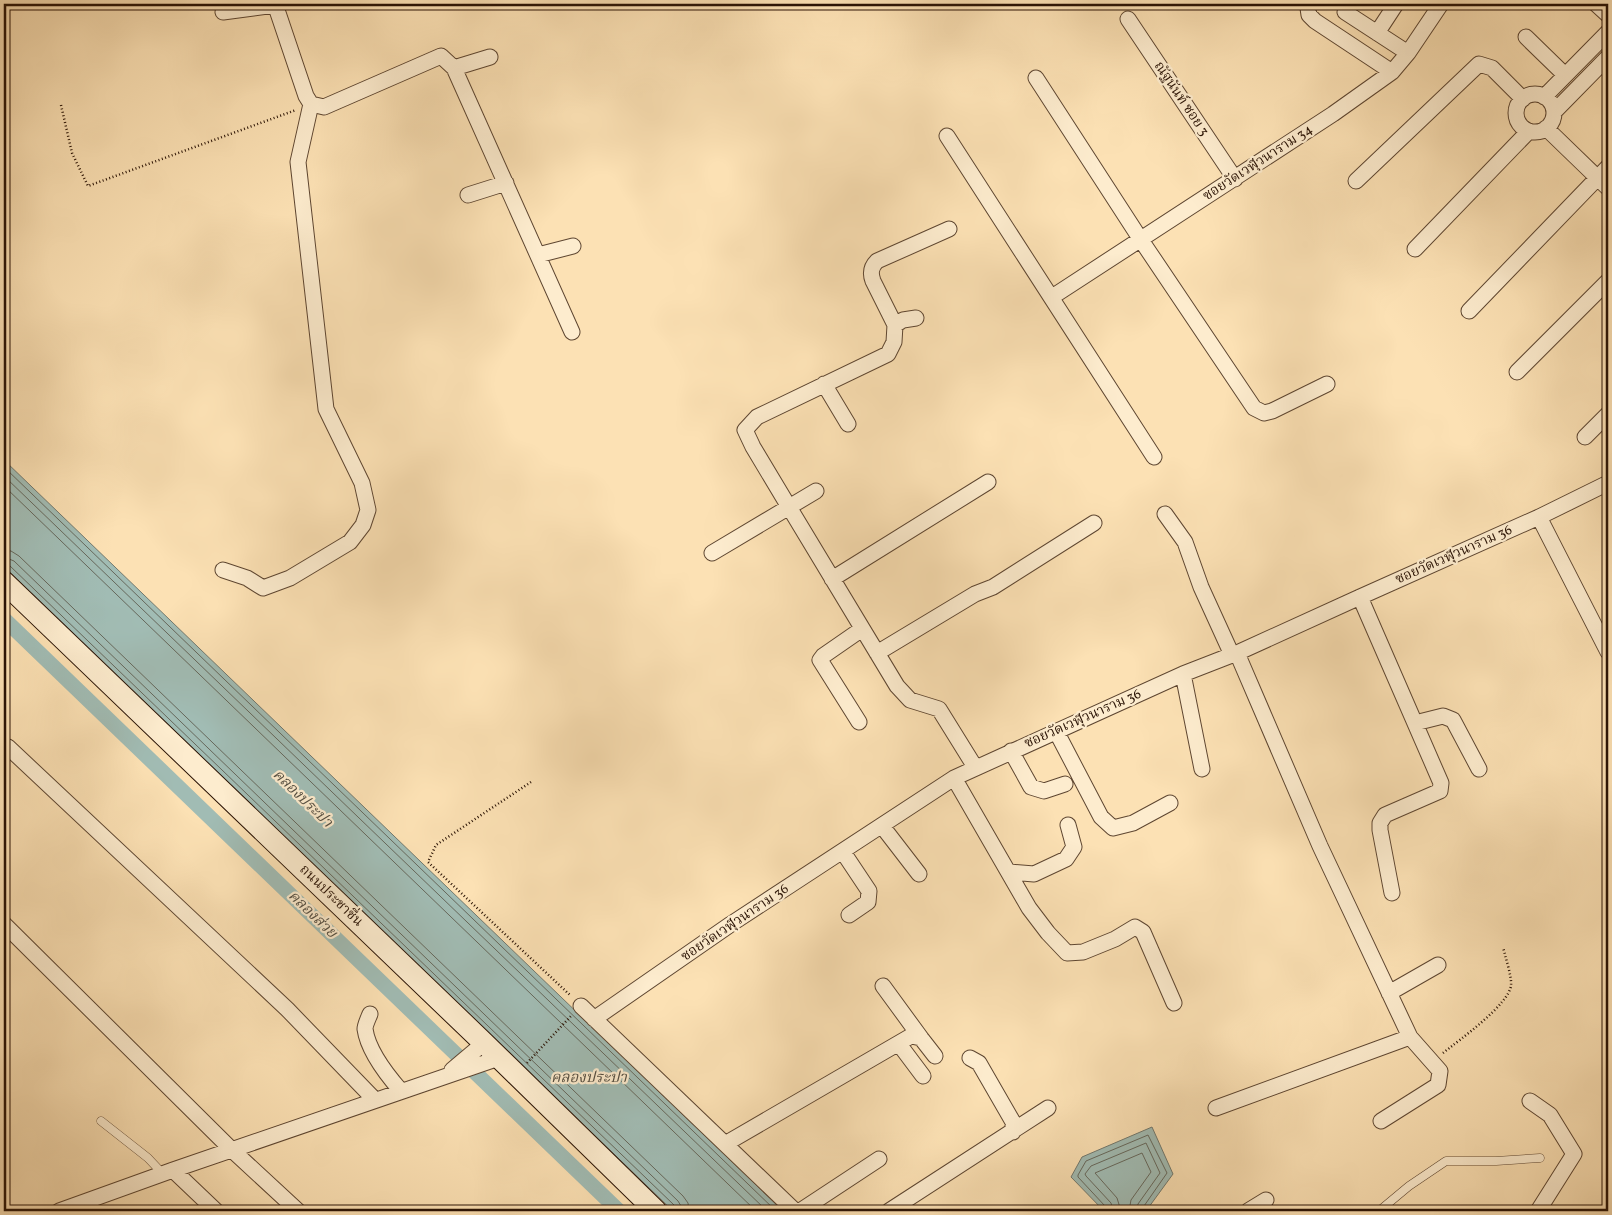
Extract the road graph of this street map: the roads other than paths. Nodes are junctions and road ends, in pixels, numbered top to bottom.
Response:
1 (275, 4) edge
2 (1311, 4) edge
3 (1396, 4) edge
4 (1441, 4) edge
5 (1596, 4) edge
6 (223, 12) dead end
7 (1345, 12) dead end
8 (1608, 15) edge
9 (1128, 19) dead end
10 (1608, 32) edge
11 (1377, 33) junction
12 (1526, 37) dead end
13 (1408, 53) junction
14 (490, 57) dead end
15 (1608, 57) edge
16 (454, 68) junction
17 (1392, 72) junction
18 (1565, 76) junction
19 (1036, 78) dead end
20 (1544, 97) junction
21 (1523, 99) junction
22 (311, 104) junction
23 (1554, 112) junction
24 (1546, 128) junction
25 (1529, 131) junction
26 (947, 136) dead end
27 (1605, 177) edge
28 (1235, 179) junction
29 (1356, 181) dead end
30 (949, 229) dead end
31 (1140, 240) junction
32 (572, 246) dead end
33 (1415, 249) dead end
34 (538, 255) junction
35 (1608, 281) edge
36 (1052, 297) junction
37 (1469, 311) dead end
38 (916, 318) dead end
39 (895, 325) junction
40 (572, 332) dead end
41 (1517, 372) dead end
42 (824, 384) junction
43 (1327, 384) dead end
44 (1608, 414) edge
45 (848, 424) dead end
46 (1585, 437) dead end
47 (1154, 457) dead end
48 (988, 482) dead end
49 (1608, 483) edge
50 (816, 491) dead end
51 (789, 507) junction
52 (1165, 514) dead end
53 (1539, 517) junction
54 (1094, 523) dead end
55 (712, 553) dead end
56 (223, 570) dead end
57 (832, 579) junction
58 (4, 582) edge
59 (1360, 597) junction
60 (862, 629) junction
61 (1608, 652) edge
62 (877, 653) junction
63 (1235, 654) junction
64 (1183, 674) junction
65 (859, 722) dead end
66 (1415, 723) junction
67 (1056, 731) junction
68 (8, 747) dead end
69 (1011, 751) junction
70 (975, 767) junction
71 (1202, 769) dead end
72 (1479, 769) dead end
73 (954, 778) junction
74 (1065, 784) dead end
75 (1170, 802) dead end
76 (1068, 825) dead end
77 (882, 826) junction
78 (842, 852) junction
79 (1010, 872) junction
80 (919, 874) dead end
81 (1392, 893) dead end
82 (849, 915) dead end
83 (4, 924) edge
84 (1438, 965) dead end
85 (883, 986) dead end
86 (1389, 993) junction
87 (1174, 1003) dead end
88 (576, 1010) road end
89 (370, 1014) dead end
90 (594, 1019) junction
91 (1410, 1037) junction
92 (921, 1038) junction
93 (484, 1043) junction
94 (899, 1044) junction
95 (935, 1056) dead end
96 (500, 1058) junction
97 (970, 1058) dead end
98 (445, 1076) junction
99 (923, 1076) dead end
100 (402, 1091) junction
101 (376, 1100) junction
102 (1530, 1101) dead end
103 (1048, 1108) dead end
104 (1216, 1108) dead end
105 (101, 1121) dead end
106 (1381, 1121) dead end
107 (1013, 1132) junction
108 (725, 1144) junction
109 (232, 1150) junction
110 (1540, 1158) dead end
111 (879, 1159) dead end
112 (168, 1172) junction
113 (1266, 1200) dead end
114 (59, 1211) edge
115 (216, 1211) edge
116 (298, 1211) edge
117 (656, 1211) edge
118 (795, 1211) edge
119 (800, 1211) edge
120 (889, 1211) edge
121 (1248, 1211) edge
122 (1380, 1211) edge
123 (1538, 1211) edge

1 - 6 street
1 - 22 street
2 - 17 street
3 - 11 street
4 - 13 street, ซอยวัดเวฬุวนาราม 34
5 - 8 street
7 - 11 street
9 - 28 street, ณัฐนันท์ ซอย 3
10 - 18 street
11 - 13 street
12 - 18 street
13 - 17 street, ซอยวัดเวฬุวนาราม 34
14 - 16 street
15 - 23 street
16 - 22 street
16 - 34 street
17 - 28 street, ซอยวัดเวฬุวนาราม 34
18 - 20 street
19 - 31 street
20 - 21 street
20 - 23 street
21 - 25 street
21 - 29 street
22 - 56 street
23 - 24 street
24 - 25 street
24 - 27 street
25 - 33 street
26 - 36 street
27 - 37 street
28 - 31 street, ซอยวัดเวฬุวนาราม 34
30 - 39 street
31 - 36 street, ซอยวัดเวฬุวนาราม 34
31 - 43 street
32 - 34 street
34 - 40 street
35 - 41 street
36 - 47 street
38 - 39 street
39 - 42 street
42 - 45 street
42 - 51 street
44 - 46 street
48 - 57 street
49 - 53 street, ซอยวัดเวฬุวนาราม 36
50 - 51 street
51 - 55 street
51 - 57 street
52 - 63 street
53 - 59 street, ซอยวัดเวฬุวนาราม 36
53 - 61 street
54 - 62 street
57 - 60 street
58 - 93 street, ถนนประชาชื่น
59 - 63 street, ซอยวัดเวฬุวนาราม 36
59 - 66 street
60 - 62 street
60 - 65 street
62 - 70 street
63 - 64 street, ซอยวัดเวฬุวนาราม 36
63 - 86 street
64 - 67 street, ซอยวัดเวฬุวนาราม 36
64 - 71 street
66 - 72 street
66 - 81 street
67 - 69 street, ซอยวัดเวฬุวนาราม 36
67 - 75 street
68 - 101 street
69 - 70 street, ซอยวัดเวฬุวนาราม 36
69 - 74 street
70 - 73 street, ซอยวัดเวฬุวนาราม 36
73 - 77 street, ซอยวัดเวฬุวนาราม 36
73 - 79 street
76 - 79 street
77 - 78 street, ซอยวัดเวฬุวนาราม 36
77 - 80 street
78 - 82 street
78 - 90 street, ซอยวัดเวฬุวนาราม 36
79 - 87 street
83 - 109 street
84 - 86 street
85 - 92 street
86 - 91 street
88 - 90 street
89 - 100 street
90 - 108 street
91 - 104 street
91 - 106 street
92 - 94 street
92 - 95 street
93 - 96 street, ถนนประชาชื่น
93 - 98 street
94 - 99 street
94 - 108 street
96 - 98 street
96 - 117 street, ถนนประชาชื่น
97 - 107 street
98 - 100 street
100 - 101 street
101 - 109 street
102 - 123 street
103 - 107 street
105 - 112 lane
107 - 120 street
108 - 118 street
109 - 112 street
109 - 116 street
110 - 122 lane
111 - 119 street
112 - 114 street
112 - 115 street
113 - 121 street

